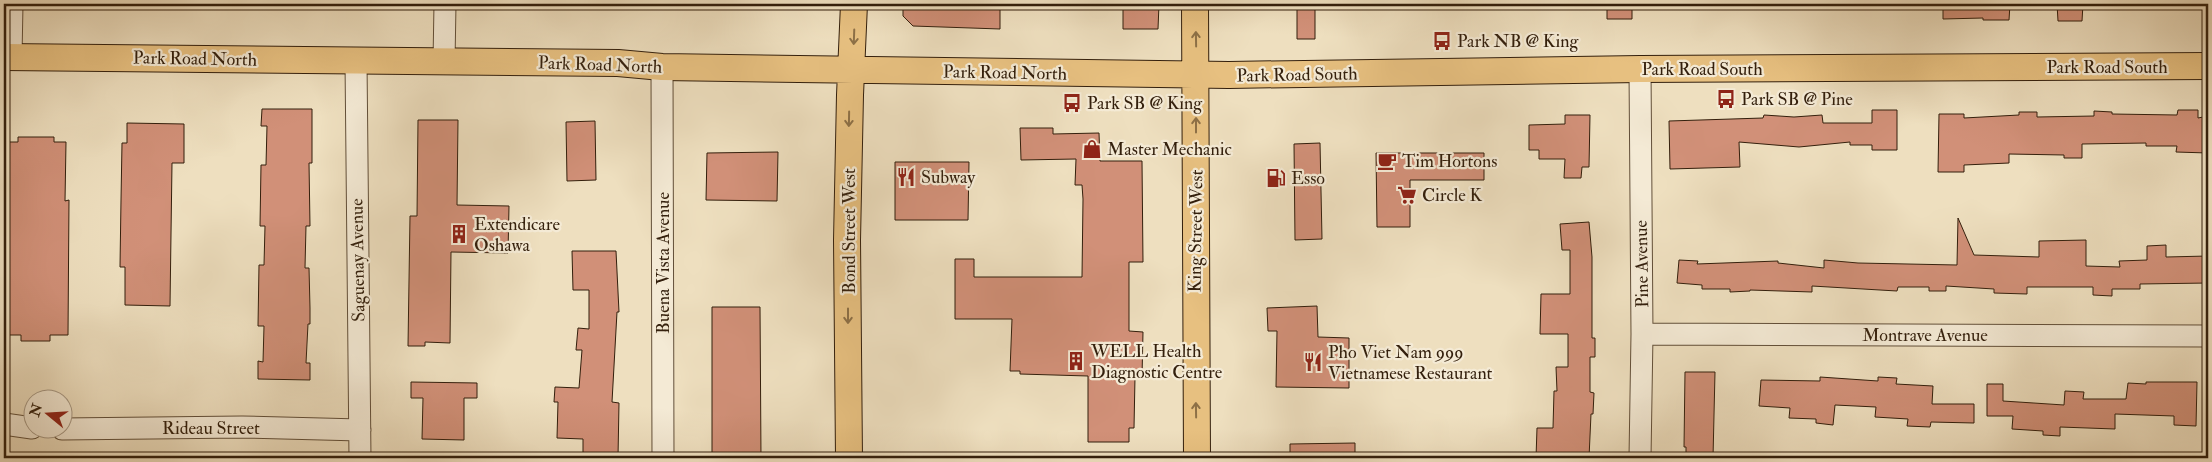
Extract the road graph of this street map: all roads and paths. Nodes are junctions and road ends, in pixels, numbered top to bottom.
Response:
1 (12, 4) edge
2 (445, 4) edge
3 (854, 4) edge
4 (1195, 4) edge
5 (8, 57) edge
6 (356, 61) junction
7 (444, 62) junction
8 (2208, 66) edge
9 (662, 67) junction
10 (1640, 69) junction
11 (851, 70) junction
12 (1196, 74) junction
13 (1642, 334) junction
14 (2208, 336) edge
15 (4, 424) edge
16 (22, 427) edge
17 (72, 429) edge
18 (360, 430) junction
19 (360, 458) edge
20 (663, 458) edge
21 (849, 458) edge
22 (1197, 458) edge
23 (1640, 458) edge

1 - 5 street
2 - 7 street
3 -> 11 main road, Bond Street West
12 -> 4 main road, King Street West
5 - 6 main road, Park Road North
6 - 7 main road, Park Road North
6 - 18 street, Saguenay Avenue
7 - 9 main road, Park Road North
8 - 10 main road, Park Road South
9 - 11 main road, Park Road North
9 - 20 street, Buena Vista Avenue
10 - 12 main road, Park Road South
10 - 13 street, Pine Avenue
11 - 12 main road, Park Road North
11 -> 21 main road, Bond Street West
22 -> 12 main road, King Street West
13 - 14 street, Montrave Avenue
13 - 23 street, Pine Avenue
15 - 16 street
17 - 18 street, Rideau Street
18 - 19 street, Saguenay Avenue

